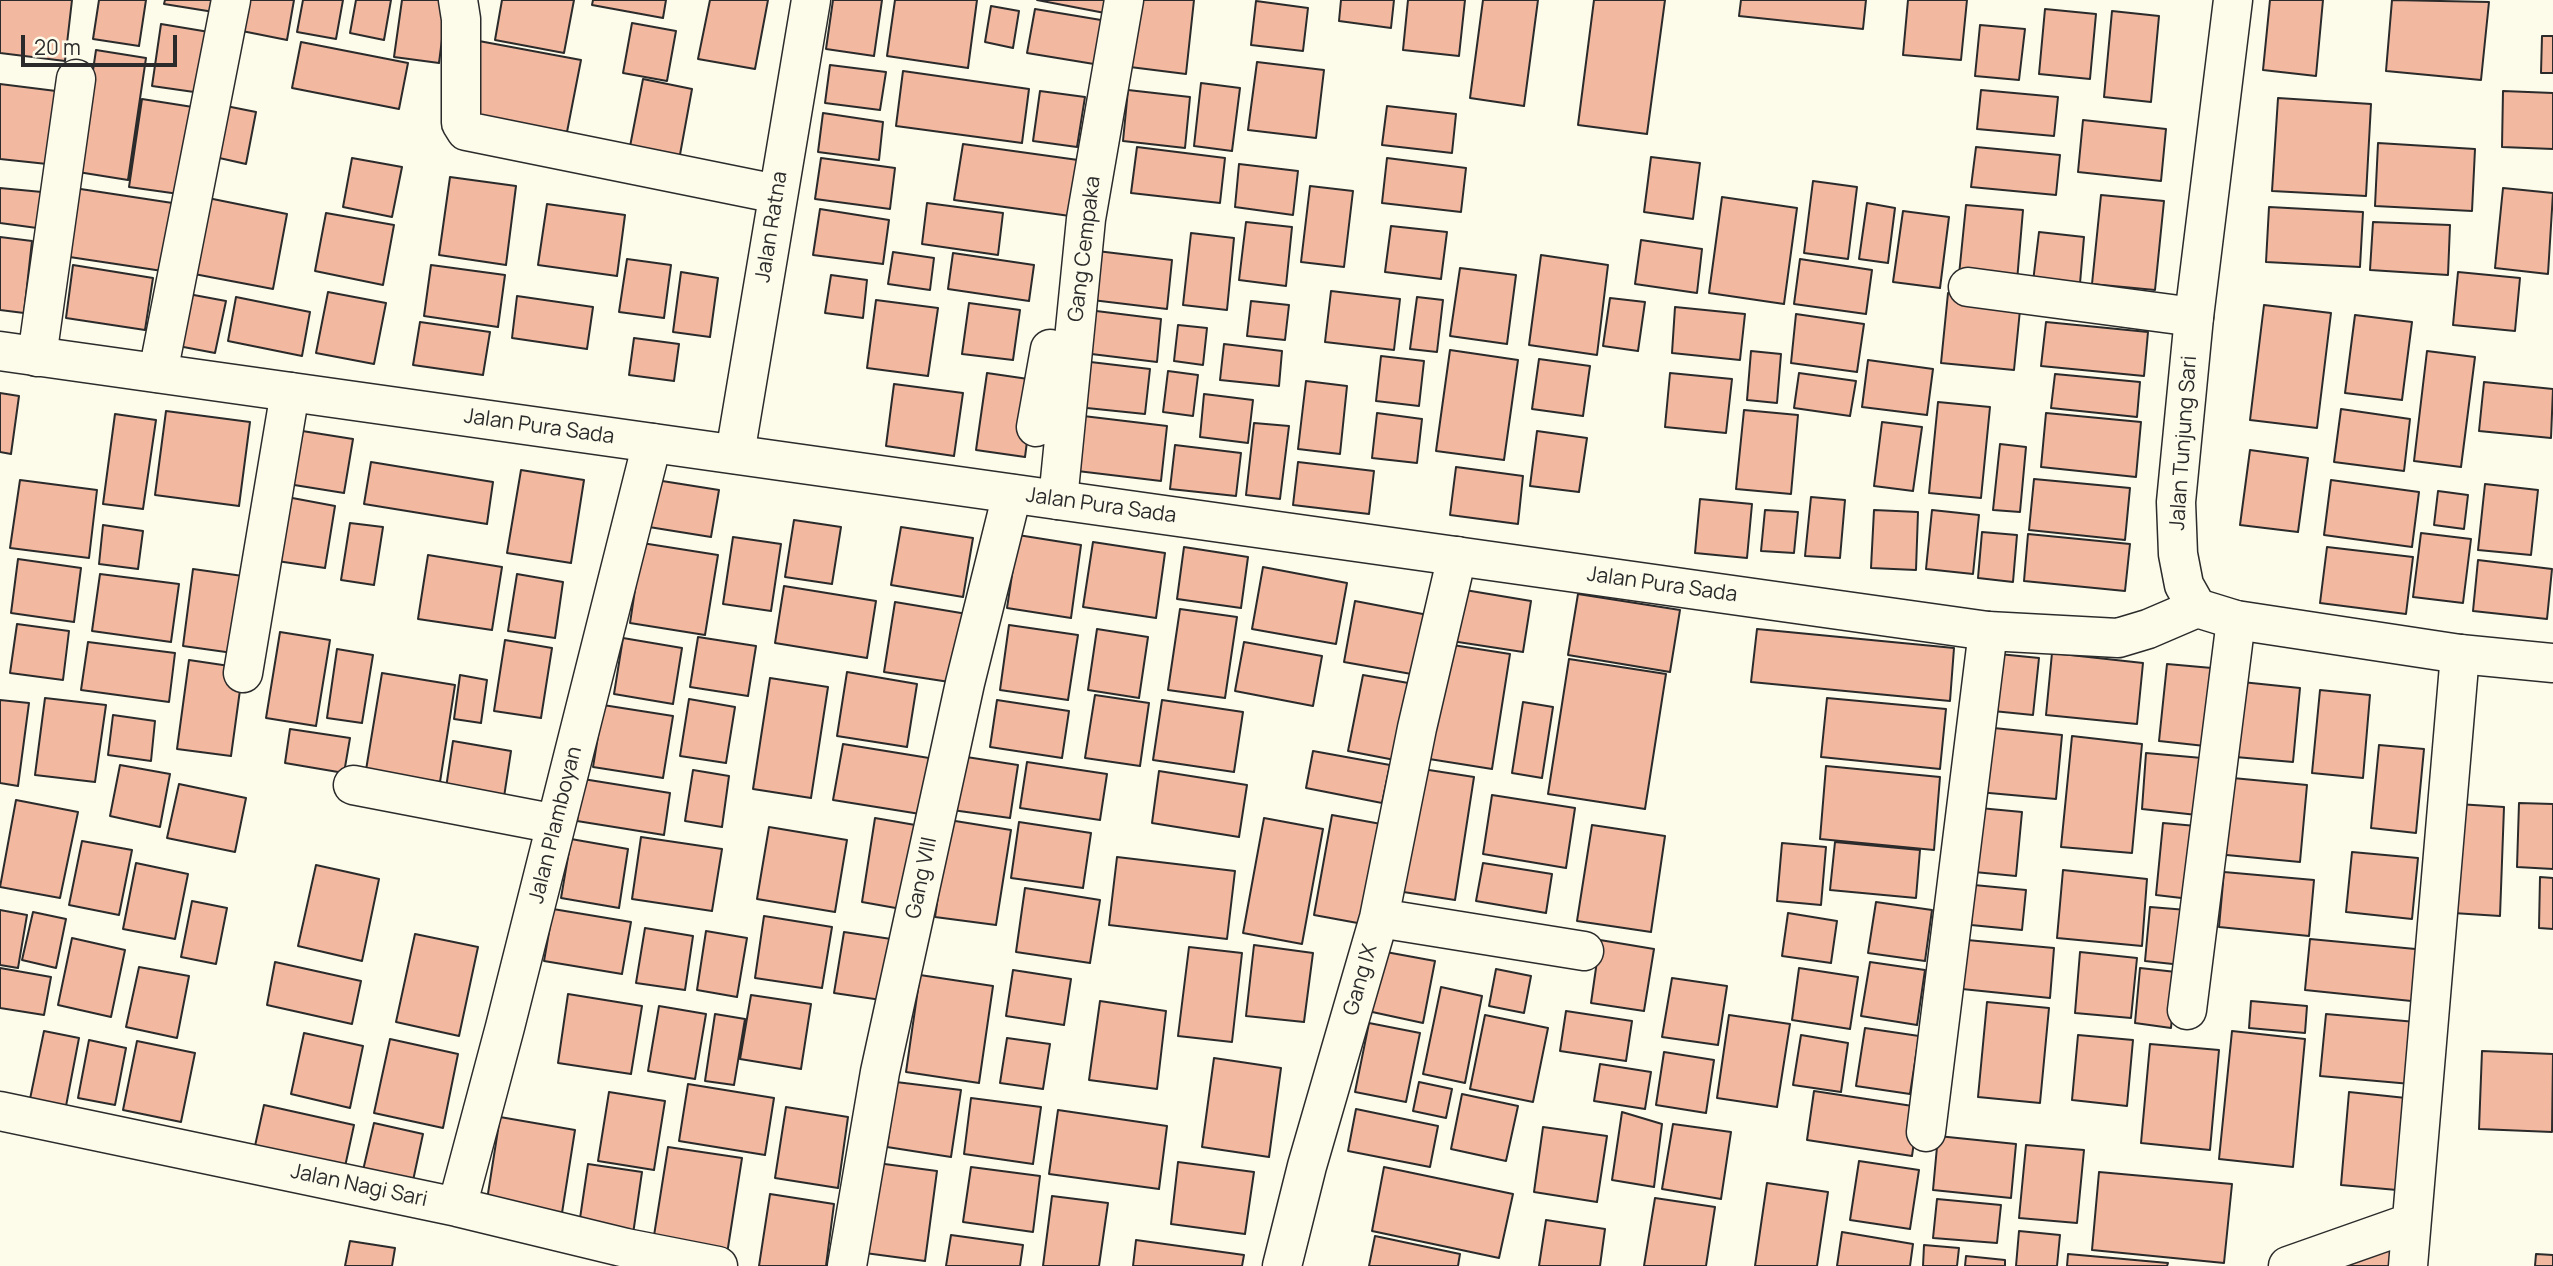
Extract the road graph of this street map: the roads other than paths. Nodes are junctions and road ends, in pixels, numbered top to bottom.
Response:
1 (231, 0) edge
2 (458, 0) edge
3 (811, 0) edge
4 (1124, 0) edge
5 (2233, 0) edge
6 (76, 79) dead end
7 (777, 194) junction
8 (1065, 271) dead end
9 (1968, 287) dead end
10 (2194, 317) junction
11 (0, 351) edge
12 (37, 356) junction
13 (158, 373) junction
14 (290, 392) junction
15 (1036, 427) dead end
16 (652, 443) junction
17 (735, 454) junction
18 (1012, 494) junction
19 (1058, 500) junction
20 (1457, 556) junction
21 (1460, 594) dead end
22 (2197, 608) junction
23 (2236, 620) junction
24 (1988, 631) junction
25 (2460, 654) junction
26 (2553, 663) edge
27 (243, 673) dead end
28 (354, 785) dead end
29 (1381, 817) dead end
30 (556, 824) junction
31 (1379, 918) junction
32 (1584, 951) dead end
33 (2187, 1010) dead end
34 (0, 1111) edge
35 (1926, 1132) dead end
36 (457, 1207) junction
37 (2410, 1223) junction
38 (718, 1266) edge
39 (846, 1266) edge
40 (1282, 1266) edge
41 (2288, 1266) edge
42 (2408, 1266) edge

1 - 13 street
2 - 7 street
3 - 7 street, Jalan Ratna
4 - 19 street, Gang Cempaka
5 - 10 street, Jalan Tunjung Sari
6 - 12 street
7 - 17 street, Jalan Ratna
8 - 15 street, Gang Cempaka
9 - 10 street
10 - 22 street, Jalan Tunjung Sari
11 - 12 street, Jalan Pura Sada
12 - 13 street, Jalan Pura Sada
13 - 14 street, Jalan Pura Sada
14 - 16 street, Jalan Pura Sada
14 - 27 street
16 - 17 street, Jalan Pura Sada
16 - 30 street, Jalan Plamboyan
17 - 18 street, Jalan Pura Sada
18 - 19 street, Jalan Pura Sada
18 - 39 street, Gang VIII
19 - 20 street, Jalan Pura Sada
20 - 24 street, Jalan Pura Sada
20 - 31 street, Gang IX
21 - 29 street
22 - 23 street
22 - 24 street, Jalan Pura Sada
23 - 25 street
23 - 33 street
24 - 35 street
25 - 26 street
25 - 37 street
28 - 30 street
30 - 36 street, Jalan Plamboyan
31 - 32 street
31 - 40 street, Gang IX
34 - 36 street, Jalan Nagi Sari
36 - 38 street, Jalan Nagi Sari
37 - 41 street
37 - 42 street

